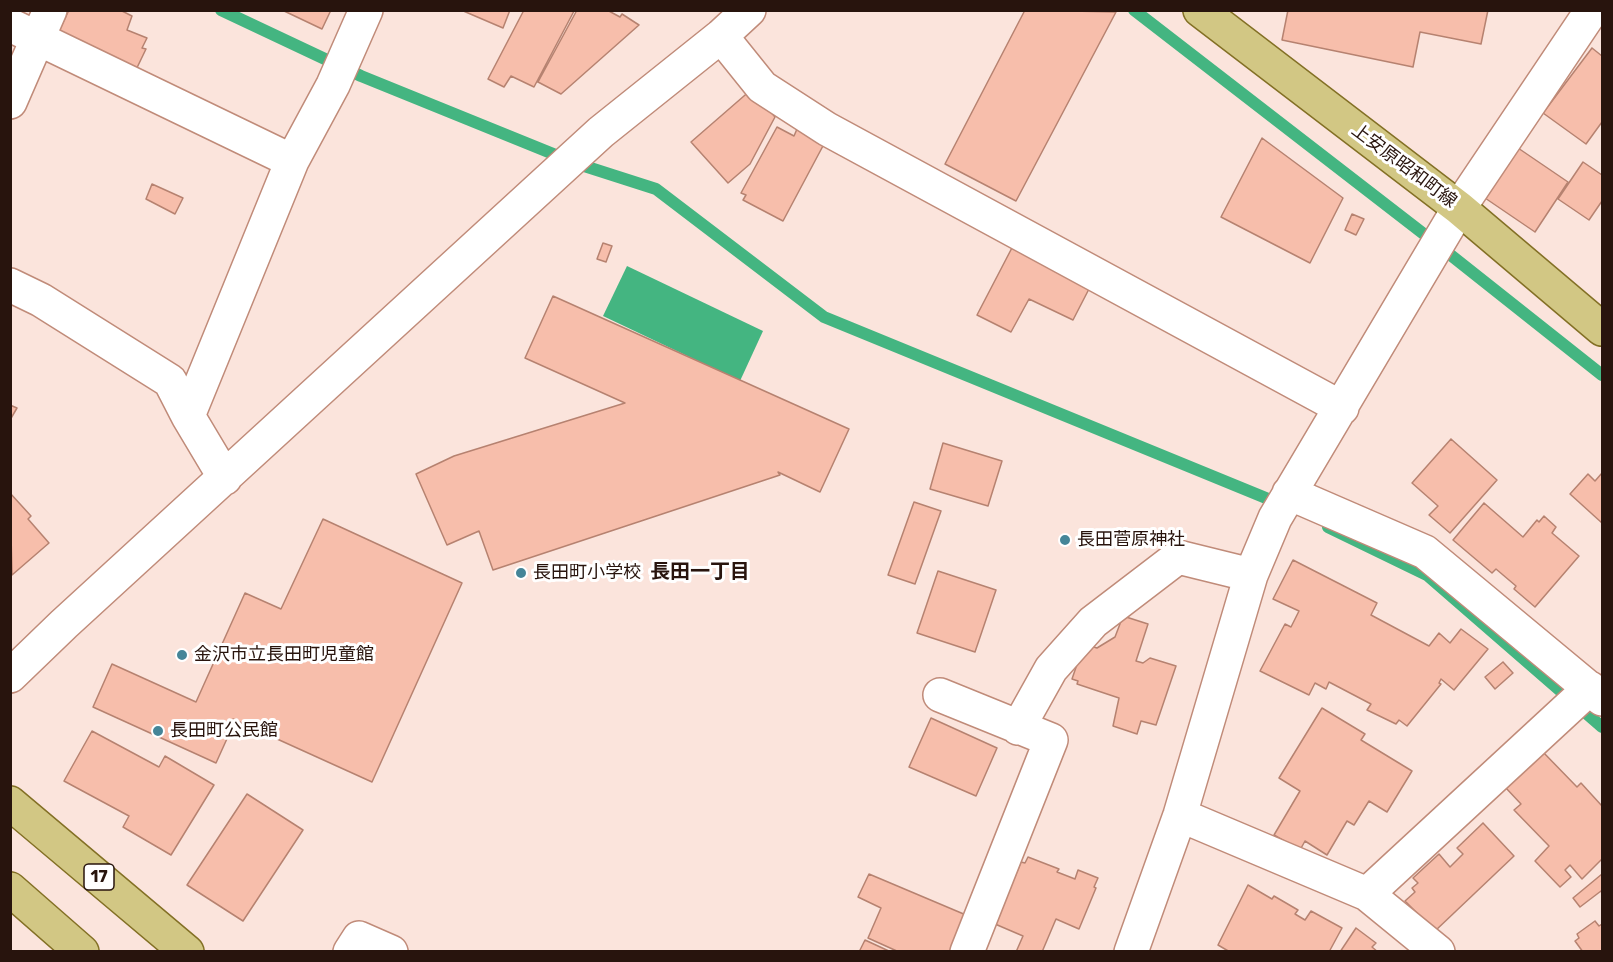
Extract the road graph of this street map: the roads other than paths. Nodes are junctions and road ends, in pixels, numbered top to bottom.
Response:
1 (366, 10) edge
2 (749, 10) edge
3 (1200, 10) edge
4 (1592, 10) edge
5 (32, 25) edge
6 (721, 36) junction
7 (10, 102) edge
8 (292, 161) junction
9 (1459, 208) junction
10 (10, 285) edge
11 (1602, 329) edge
12 (1342, 408) junction
13 (188, 416) junction
14 (225, 477) junction
15 (1282, 506) junction
16 (1251, 575) junction
17 (10, 676) edge
18 (1596, 693) edge
19 (940, 695) dead end
20 (1018, 728) junction
21 (10, 803) edge
22 (1180, 815) junction
23 (10, 889) edge
24 (1367, 894) junction
25 (82, 951) edge
26 (187, 951) edge
27 (350, 951) edge
28 (391, 951) edge
29 (967, 951) edge
30 (1131, 951) edge
31 (1438, 951) edge

1 - 8 street
2 - 6 street
3 - 9 main road, 上安原昭和町線
4 - 9 street
5 - 7 street
5 - 8 street
6 - 12 street
6 - 14 street
8 - 13 street
9 - 11 main road, 上安原昭和町線
9 - 12 street
10 - 13 street
12 - 15 street
13 - 14 street
14 - 17 street
15 - 16 street
15 - 18 street
16 - 20 street
16 - 22 street
18 - 24 street
19 - 20 street
20 - 29 street
21 - 26 main road, 17
22 - 24 street
22 - 30 street
23 - 25 main road
24 - 31 street
27 - 28 street

